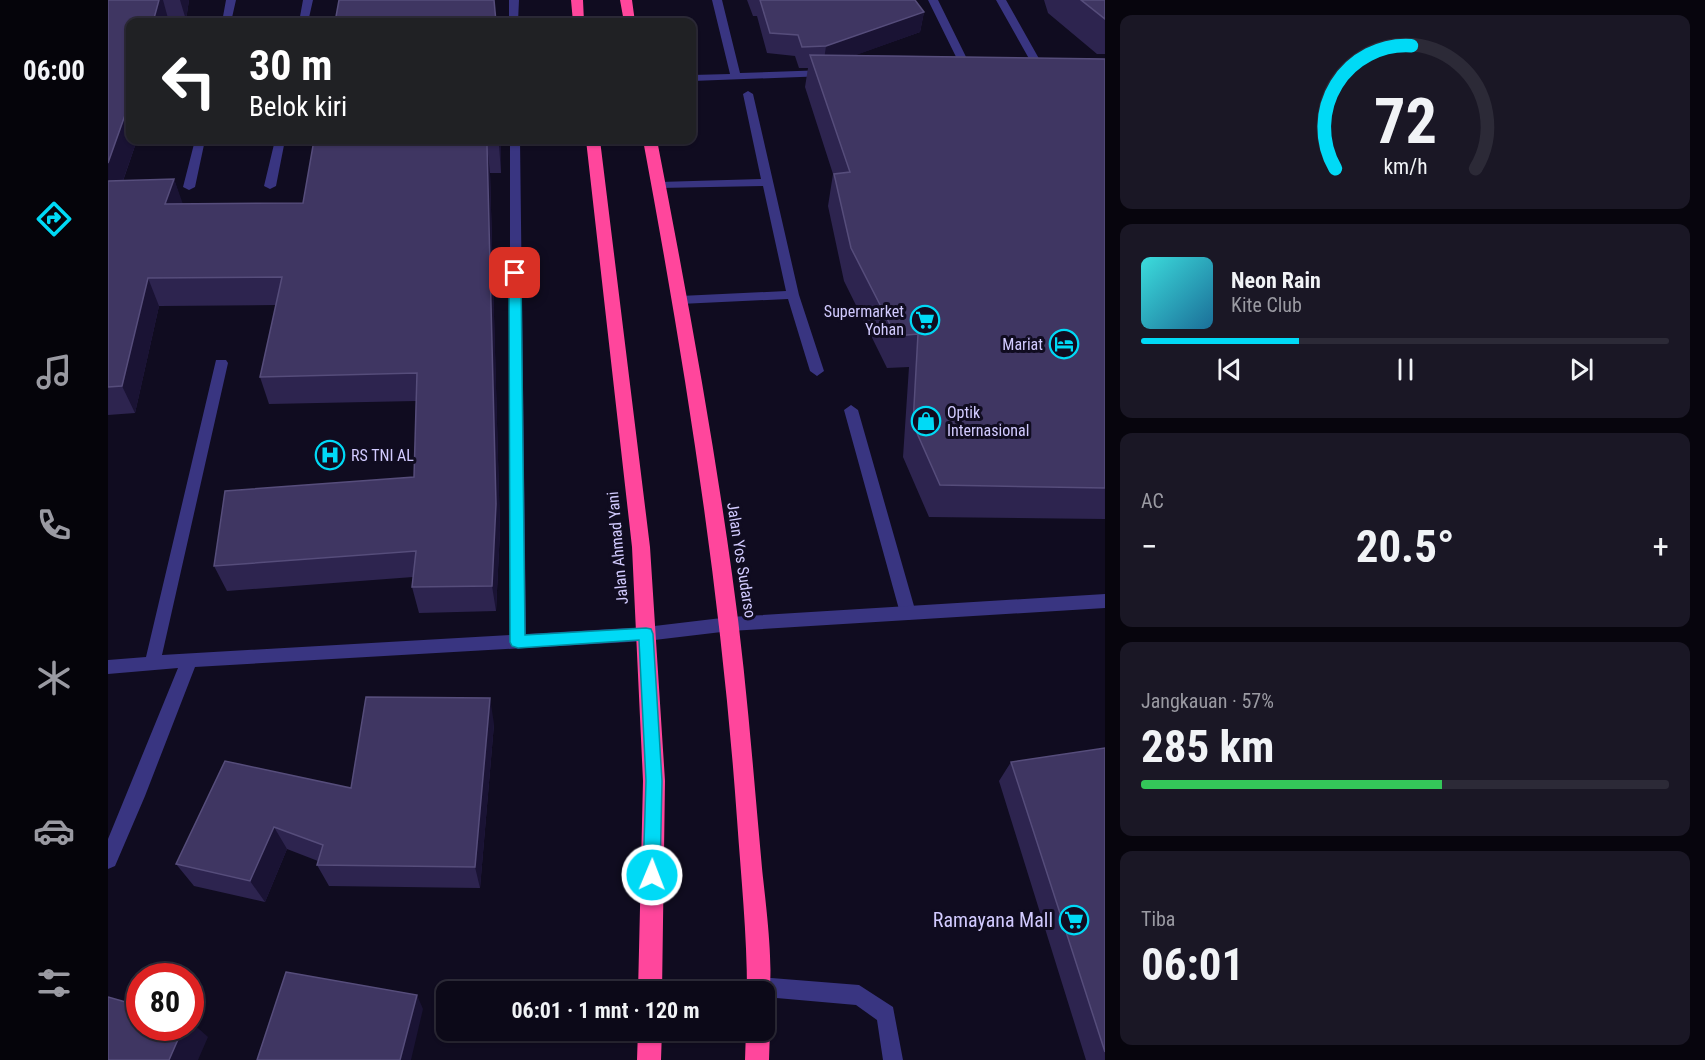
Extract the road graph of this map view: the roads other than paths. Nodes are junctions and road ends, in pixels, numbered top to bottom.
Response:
1 (231, 0) edge
2 (308, 0) edge
3 (514, 0) edge
4 (577, 0) edge
5 (626, 0) edge
6 (717, 0) edge
7 (933, 0) edge
8 (1001, 0) edge
9 (227, 18) edge
10 (304, 18) edge
11 (514, 18) edge
12 (579, 18) edge
13 (629, 18) edge
14 (1048, 63) edge
15 (1025, 64) edge
16 (1037, 64) junction
17 (978, 66) edge
18 (955, 67) edge
19 (966, 67) junction
20 (839, 72) edge
21 (736, 76) junction
22 (696, 78) edge
23 (748, 94) dead end
24 (199, 144) edge
25 (279, 144) edge
26 (515, 144) edge
27 (593, 144) edge
28 (651, 144) edge
29 (768, 182) junction
30 (659, 185) junction
31 (270, 186) dead end
32 (189, 187) dead end
33 (794, 295) junction
34 (680, 300) junction
35 (221, 363) dead end
36 (818, 371) dead end
37 (851, 410) dead end
38 (1105, 601) edge
39 (908, 613) junction
40 (729, 624) junction
41 (646, 634) junction
42 (518, 642) junction
43 (189, 660) junction
44 (153, 664) junction
45 (108, 668) edge
46 (108, 860) edge
47 (650, 981) edge
48 (758, 981) edge
49 (775, 990) edge
50 (650, 1041) edge
51 (758, 1041) edge
52 (649, 1060) edge
53 (757, 1060) edge
54 (893, 1060) edge

1 - 9 street
2 - 10 street
3 - 11 street
4 - 12 highway
5 - 13 highway
6 - 21 street
7 - 19 street
8 - 16 street
14 - 16 street
15 - 16 street
17 - 19 street
18 - 19 street
20 - 21 street
21 - 22 street
23 - 29 street
24 - 32 street
25 - 31 street
26 - 42 street
27 - 41 highway, Jalan Ahmad Yani
28 - 30 highway, Jalan Yos Sudarso
29 - 30 street
29 - 33 street
30 - 34 highway, Jalan Yos Sudarso
33 - 34 street
33 - 36 street
34 - 40 highway, Jalan Yos Sudarso
35 - 44 street
37 - 39 street
38 - 39 street
39 - 40 street
40 - 41 street
40 - 48 highway, Jalan Yos Sudarso
41 - 42 street
41 - 47 highway, Jalan Ahmad Yani
42 - 43 street
43 - 44 street
43 - 46 street
44 - 45 street
49 - 54 street
50 - 52 highway
51 - 53 highway

